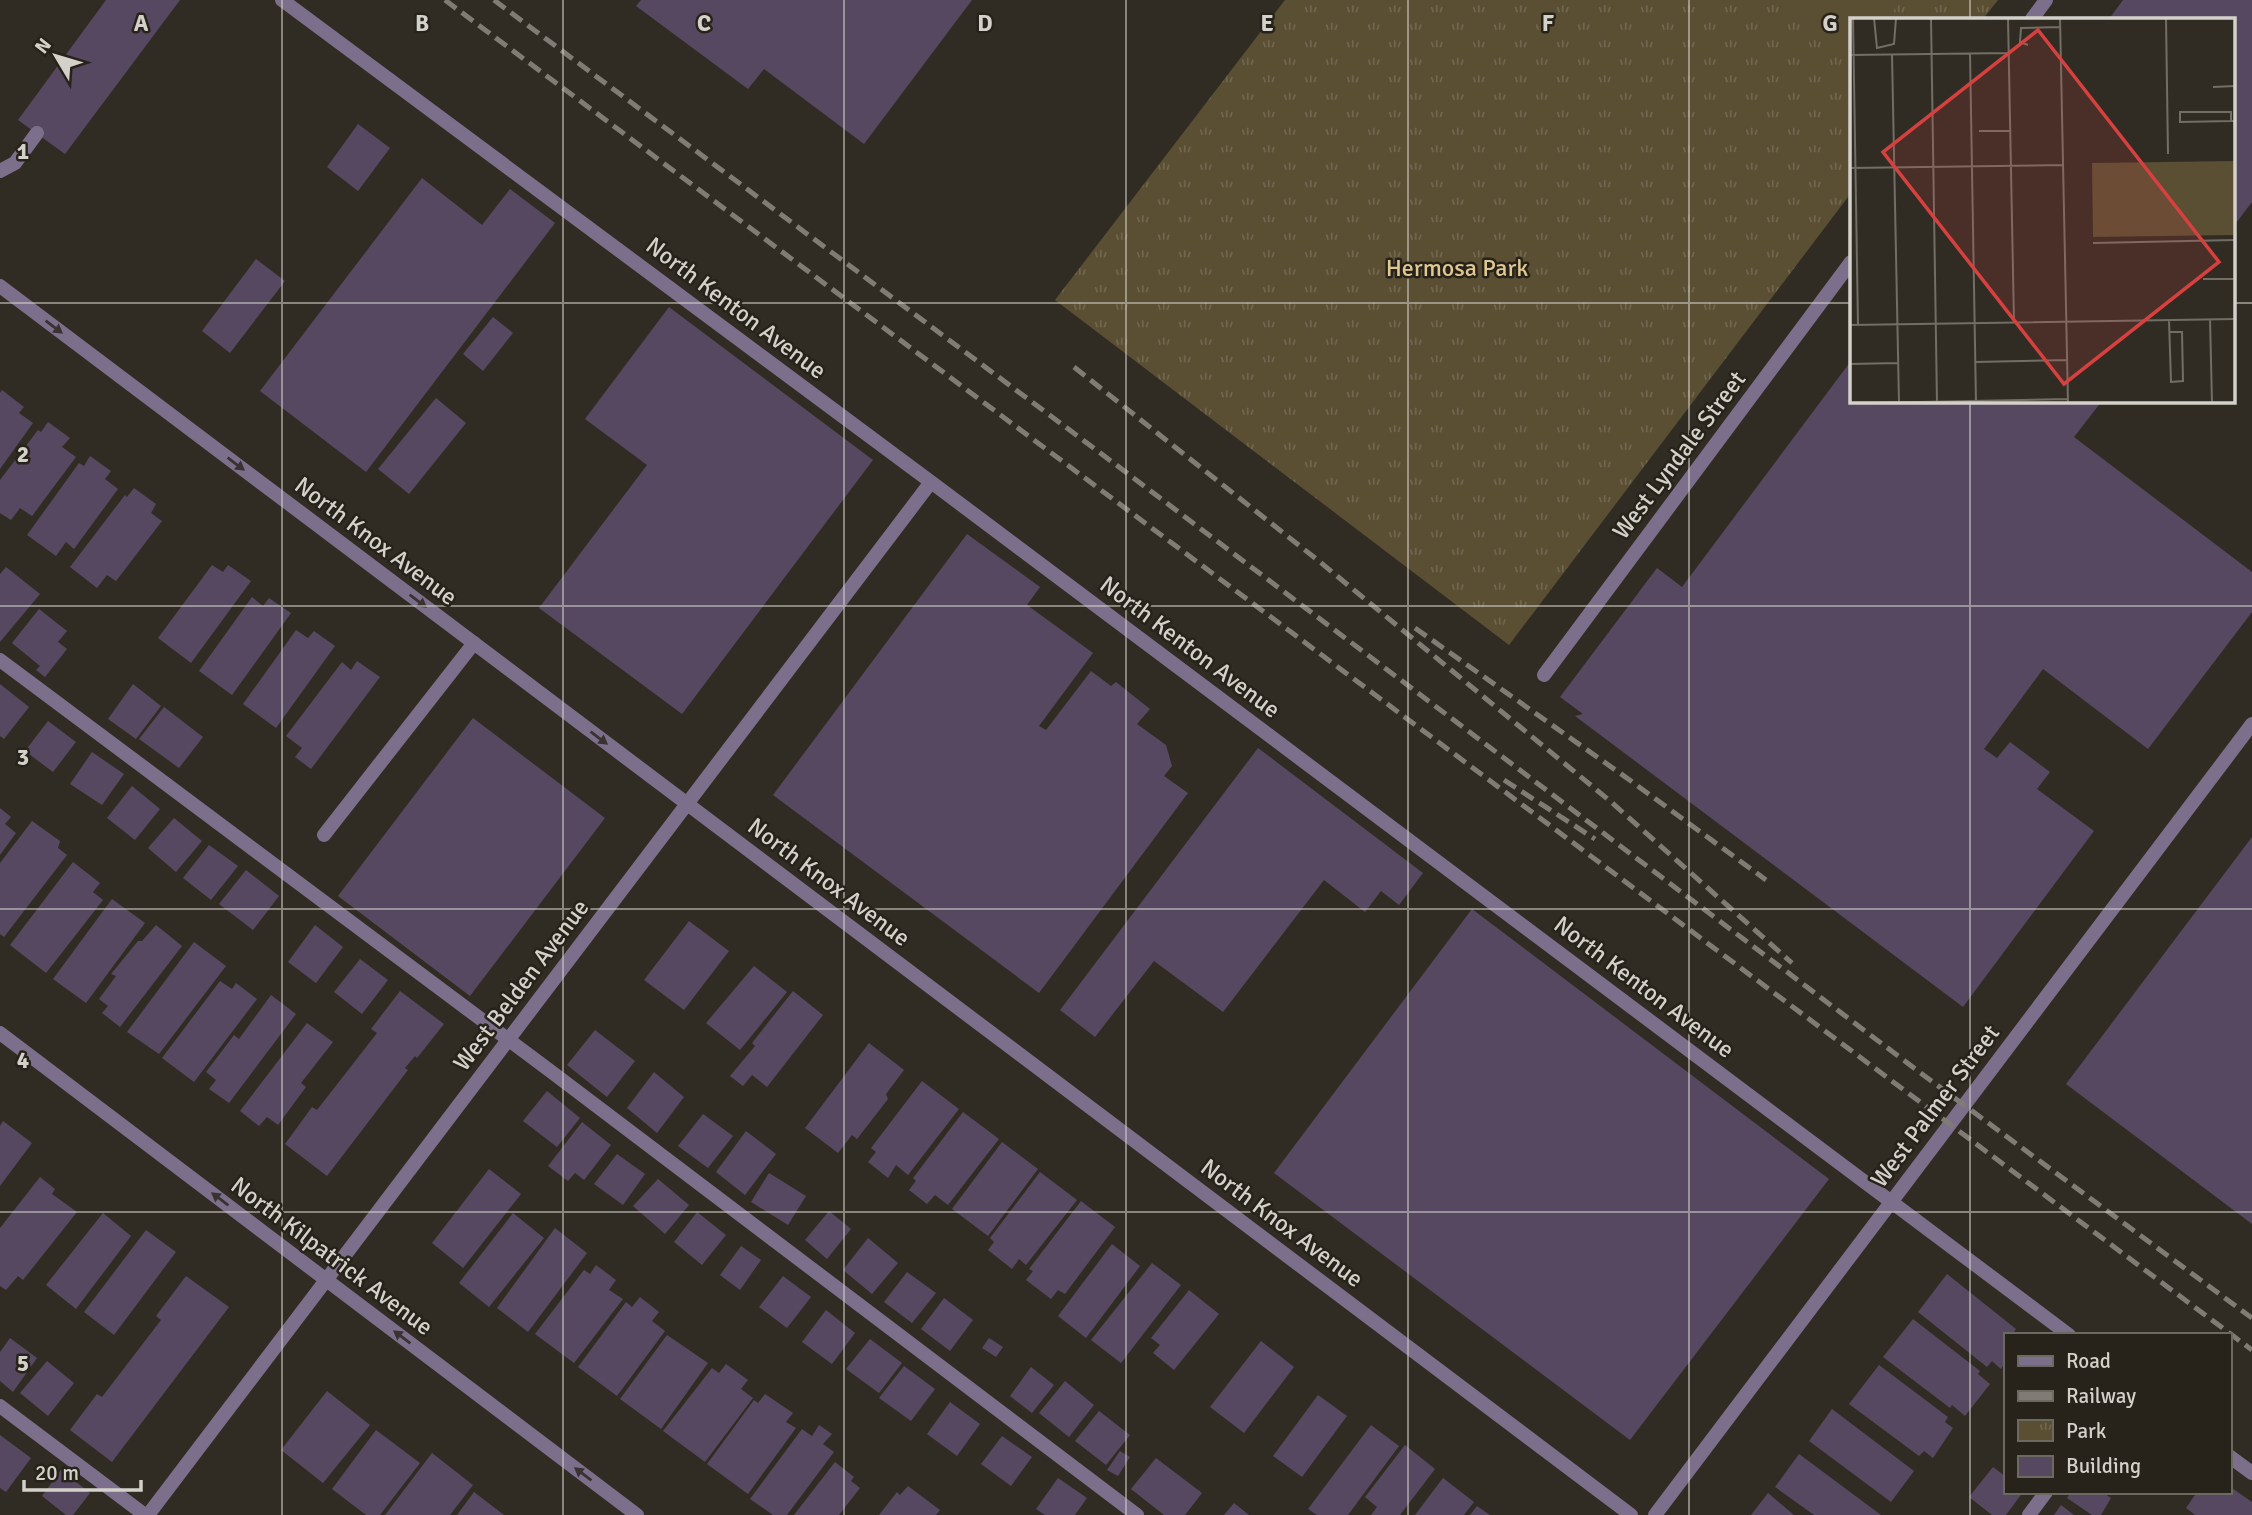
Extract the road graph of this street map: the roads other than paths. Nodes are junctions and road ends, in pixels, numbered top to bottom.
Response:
1 (282, 0) edge
2 (2046, 0) edge
3 (2033, 18) edge
4 (37, 133) dead end
5 (0, 171) edge
6 (1850, 263) edge
7 (0, 286) edge
8 (931, 482) junction
9 (474, 643) junction
10 (0, 660) edge
11 (1544, 675) dead end
12 (2252, 724) edge
13 (687, 804) junction
14 (324, 835) dead end
15 (0, 1033) edge
16 (508, 1040) junction
17 (1892, 1201) junction
18 (326, 1280) junction
19 (2066, 1333) edge
20 (0, 1406) edge
21 (2231, 1457) edge
22 (2252, 1473) edge
23 (2045, 1494) edge
24 (146, 1515) edge
25 (638, 1515) edge
26 (1137, 1515) edge
27 (1631, 1515) edge
28 (1655, 1515) edge
29 (2029, 1515) edge

1 - 8 street, North Kenton Avenue
2 - 3 street
4 - 5 street
6 - 11 street, West Lyndale Street
7 -> 9 street, North Knox Avenue
8 - 13 street, West Belden Avenue
8 - 17 street, North Kenton Avenue
9 -> 13 street, North Knox Avenue
9 - 14 street
10 - 16 street
12 - 17 street, West Palmer Street
13 - 16 street, West Belden Avenue
13 - 27 street, North Knox Avenue
18 -> 15 street, North Kilpatrick Avenue
16 - 18 street, West Belden Avenue
16 - 26 street
17 - 19 street, North Kenton Avenue
17 - 28 street, West Palmer Street
18 - 24 street, West Belden Avenue
25 -> 18 street, North Kilpatrick Avenue
20 - 24 street
21 - 22 street
23 - 29 street

